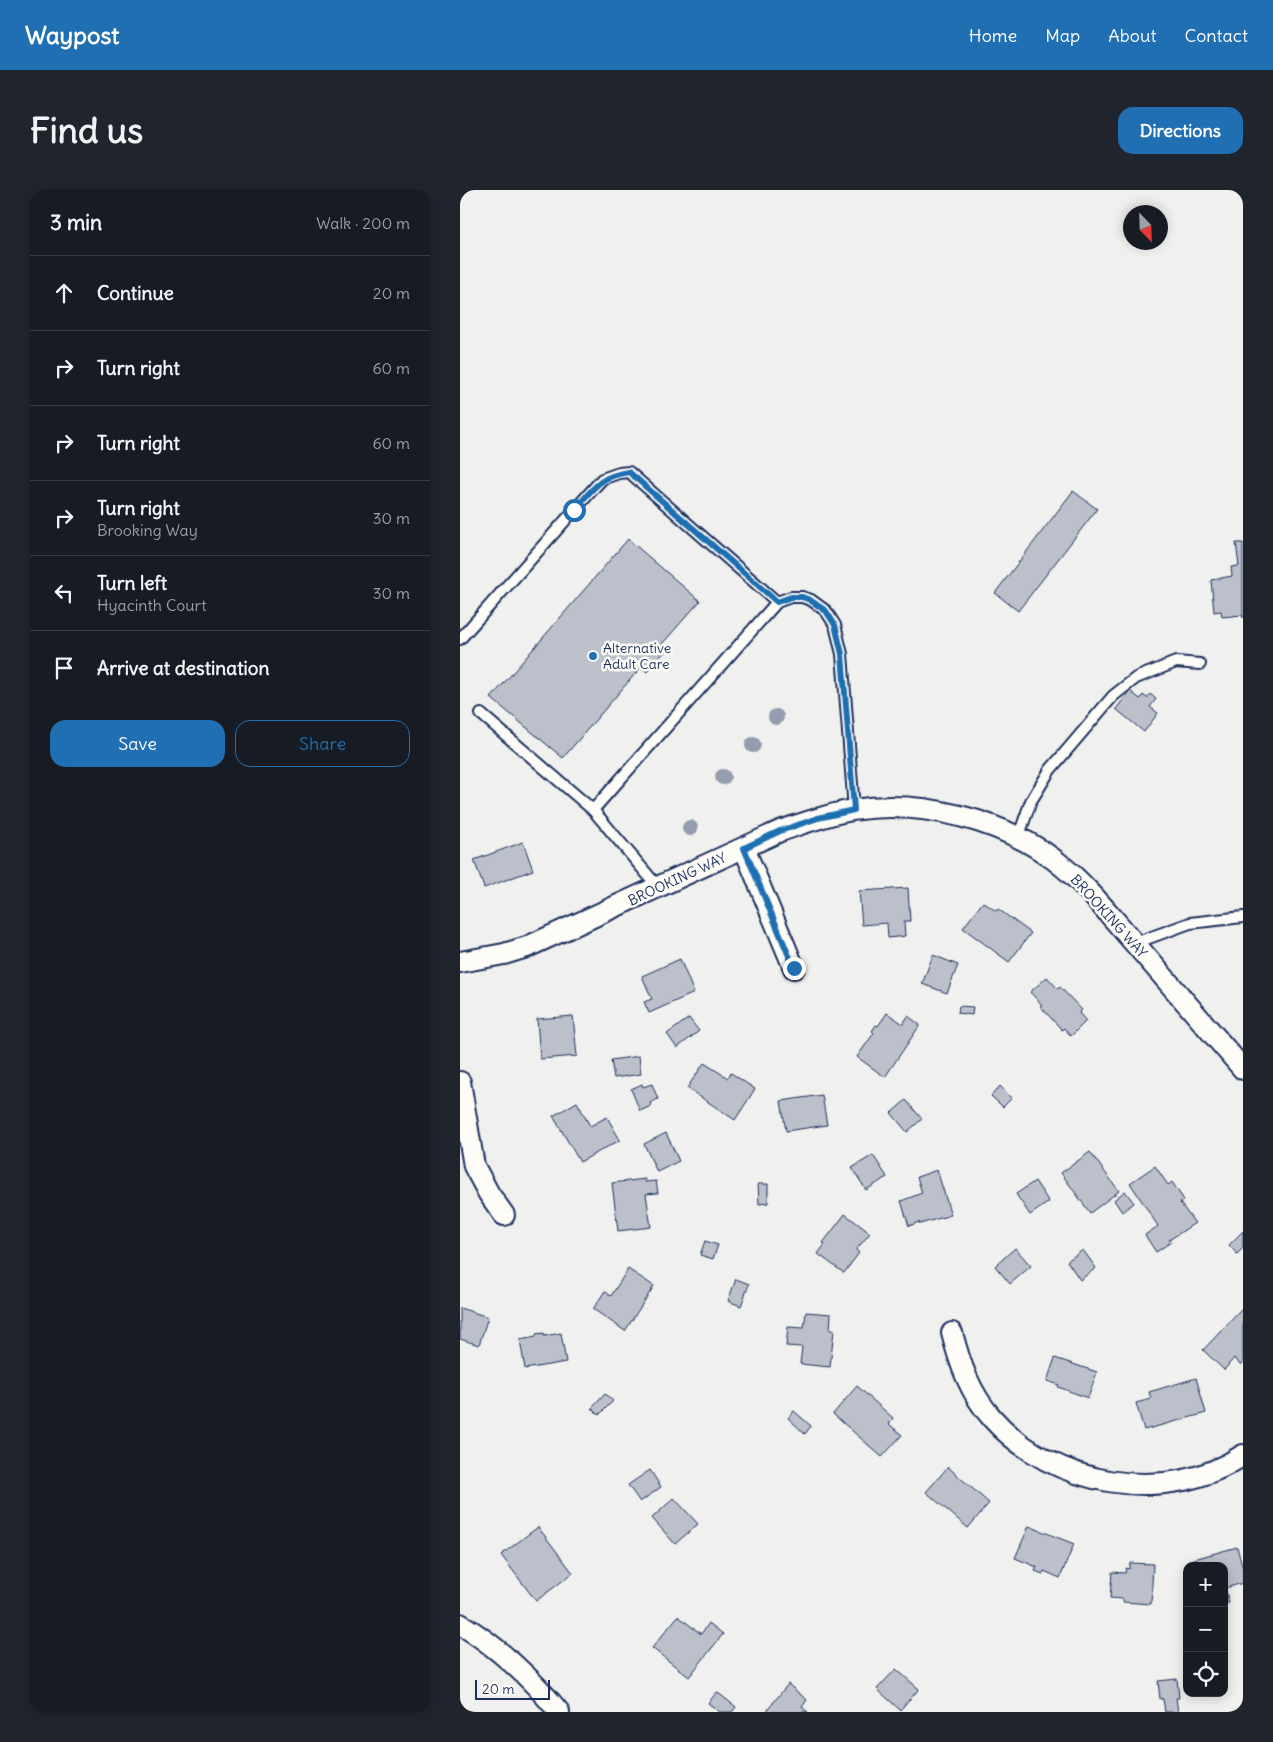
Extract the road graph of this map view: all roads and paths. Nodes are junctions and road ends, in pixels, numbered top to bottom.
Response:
1 (777, 602) junction
2 (460, 639) edge
3 (1200, 664) dead end
4 (481, 714) dead end
5 (593, 810) junction
6 (854, 810) junction
7 (1018, 838) junction
8 (744, 848) junction
9 (658, 887) junction
10 (1243, 916) edge
11 (1135, 943) junction
12 (460, 962) edge
13 (794, 968) dead end
14 (1243, 1069) edge
15 (460, 1082) edge
16 (504, 1215) dead end
17 (952, 1333) dead end
18 (1243, 1456) edge
19 (460, 1624) edge
20 (559, 1712) edge

1 - 2 lane
1 - 5 lane
1 - 6 lane
3 - 7 lane
4 - 5 lane
5 - 9 lane
6 - 7 street, BROOKING WAY
6 - 8 street, BROOKING WAY
7 - 11 street, BROOKING WAY
8 - 9 street, BROOKING WAY
8 - 13 street
9 - 12 street, BROOKING WAY
10 - 11 lane
11 - 14 street, BROOKING WAY
15 - 16 street
17 - 18 street
19 - 20 street

